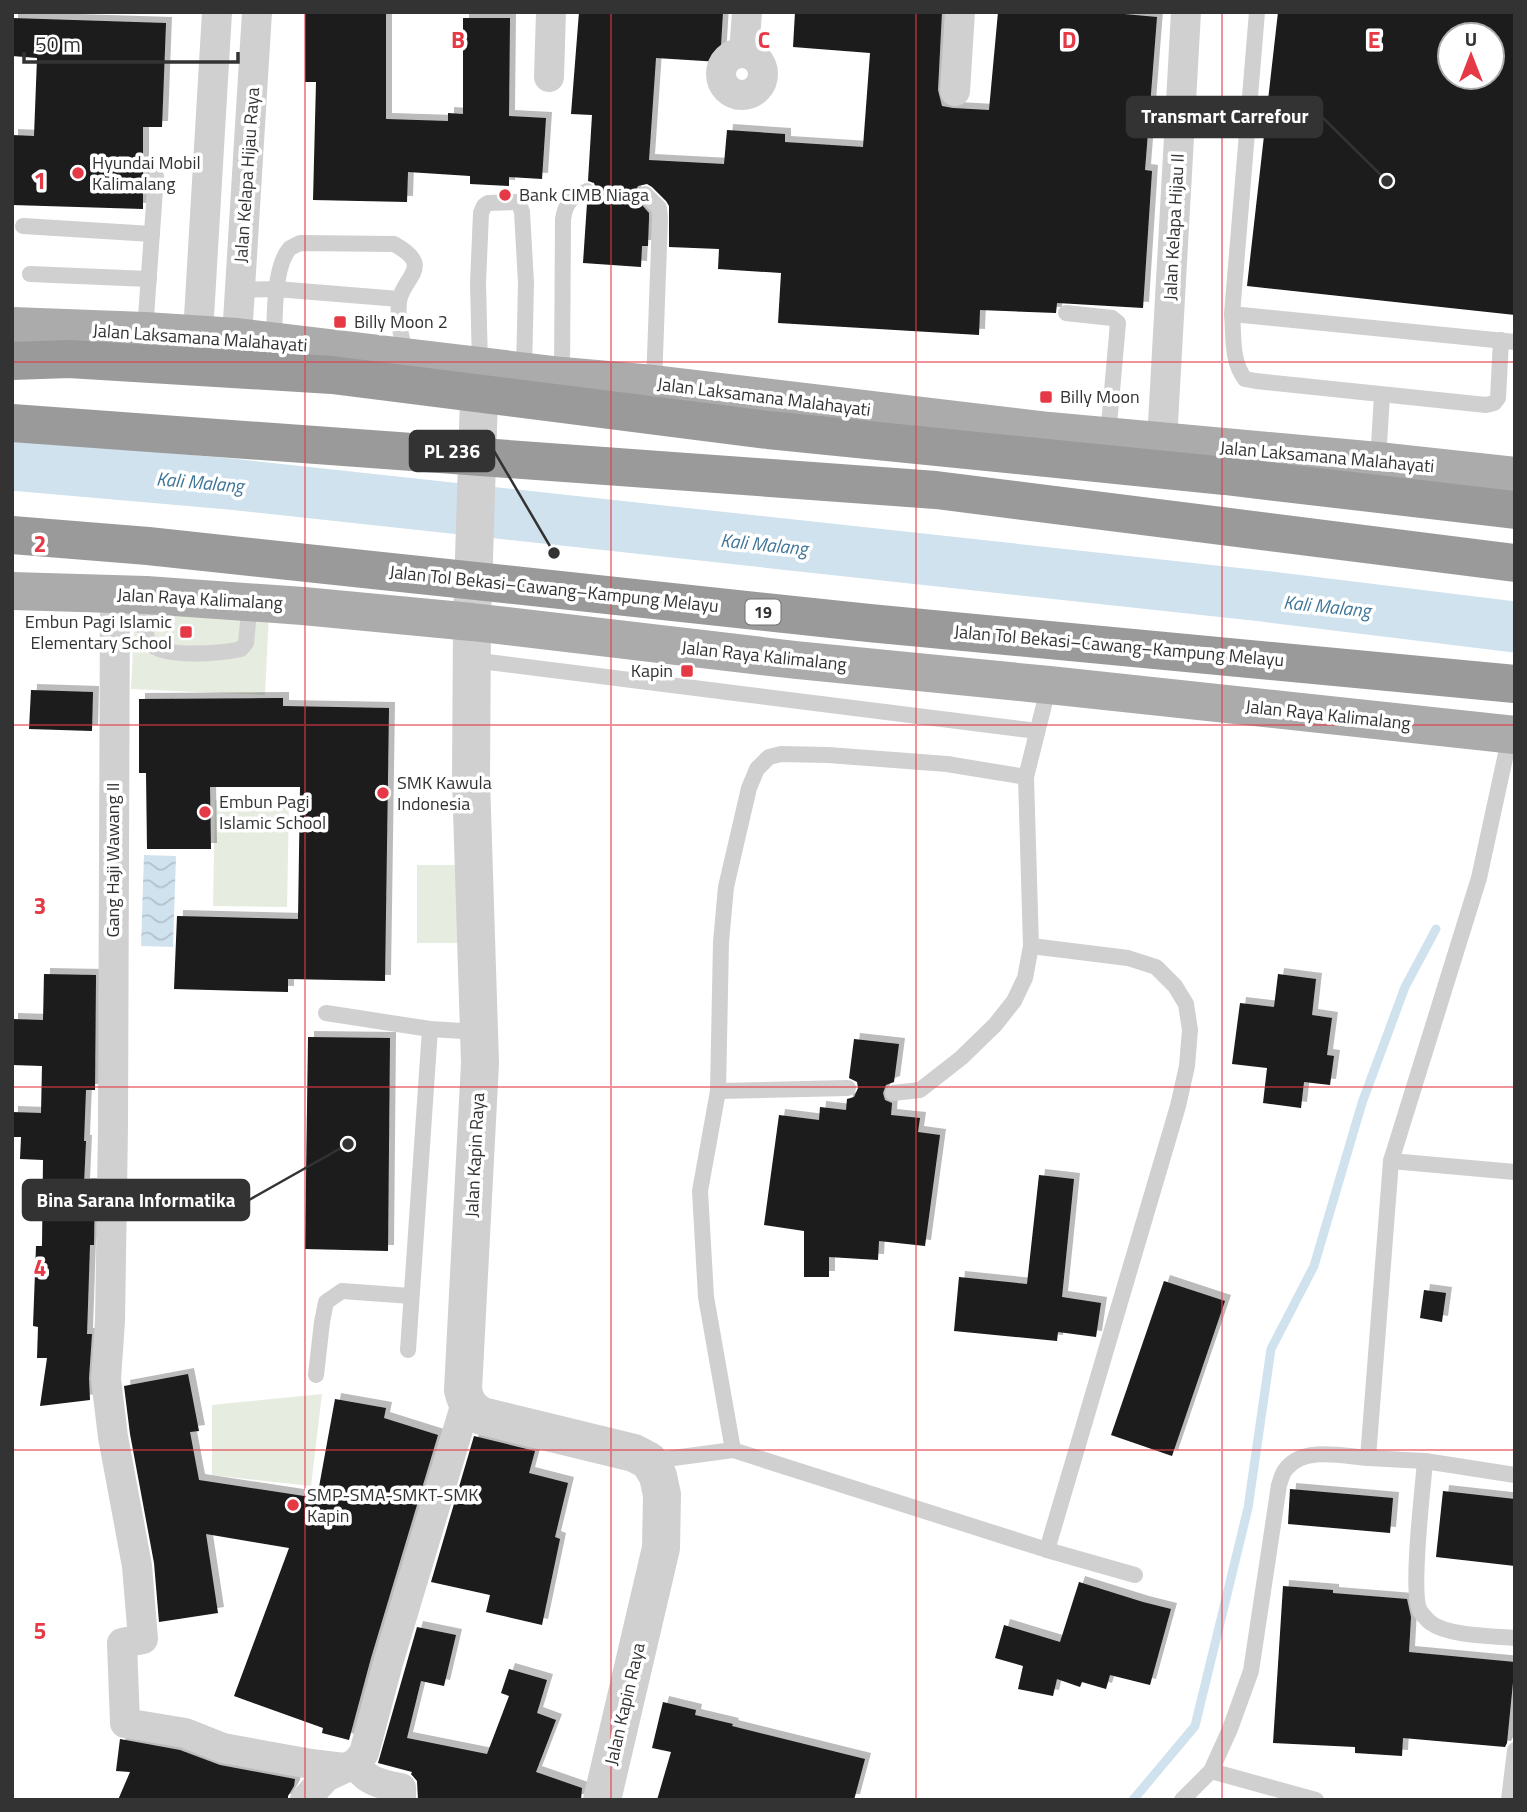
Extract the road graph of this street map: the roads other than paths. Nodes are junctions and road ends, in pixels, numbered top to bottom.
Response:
1 (217, 12) edge
2 (257, 12) edge
3 (551, 12) edge
4 (747, 12) edge
5 (960, 12) edge
6 (1186, 12) edge
7 (1257, 12) edge
8 (744, 52) dead end
9 (549, 77) dead end
10 (955, 91) dead end
11 (212, 104) junction
12 (251, 109) junction
13 (156, 176) dead end
14 (587, 191) dead end
15 (645, 194) dead end
16 (23, 226) dead end
17 (152, 234) junction
18 (30, 274) dead end
19 (149, 279) junction
20 (276, 289) junction
21 (239, 290) junction
22 (399, 299) junction
23 (1066, 313) dead end
24 (1232, 314) junction
25 (12, 326) edge
26 (145, 331) junction
27 (198, 334) junction
28 (237, 337) junction
29 (1508, 341) edge
30 (274, 342) junction
31 (406, 357) junction
32 (12, 361) edge
33 (480, 365) junction
34 (524, 370) junction
35 (562, 376) junction
36 (654, 384) junction
37 (1382, 395) junction
38 (12, 423) edge
39 (1108, 436) junction
40 (1161, 441) junction
41 (1378, 461) junction
42 (1515, 476) edge
43 (1515, 510) edge
44 (12, 535) edge
45 (1515, 563) edge
46 (12, 591) edge
47 (131, 594) junction
48 (250, 602) junction
49 (472, 622) junction
50 (472, 660) junction
51 (1515, 684) edge
52 (1049, 685) junction
53 (1037, 731) junction
54 (1511, 752) edge
55 (1026, 777) junction
56 (1031, 946) junction
57 (326, 1013) dead end
58 (430, 1029) junction
59 (479, 1032) junction
60 (848, 1088) dead end
61 (718, 1091) junction
62 (893, 1093) dead end
63 (1391, 1161) junction
64 (1515, 1172) edge
65 (411, 1296) junction
66 (408, 1350) dead end
67 (316, 1376) dead end
68 (466, 1403) junction
69 (733, 1450) junction
70 (1368, 1458) junction
71 (649, 1461) junction
72 (1425, 1461) junction
73 (1515, 1475) edge
74 (1047, 1550) junction
75 (1135, 1574) dead end
76 (1515, 1638) edge
77 (1515, 1750) edge
78 (350, 1765) junction
79 (1211, 1771) junction
80 (305, 1800) edge
81 (401, 1800) edge
82 (602, 1800) edge
83 (1182, 1800) edge
84 (1316, 1800) edge
85 (1509, 1800) edge

1 - 11 street
2 - 12 street, Jalan Kelapa Hijau Raya
3 - 9 street
4 - 8 street
5 - 10 street
6 - 40 street, Jalan Kelapa Hijau II
7 - 24 lane
11 - 12 street
11 - 27 street
12 - 21 street, Jalan Kelapa Hijau Raya
13 - 17 lane
14 - 35 lane
15 - 36 lane
16 - 17 lane
17 - 19 lane
18 - 19 lane
19 - 26 lane
20 - 21 lane
20 - 22 lane
20 - 22 lane
20 - 30 lane
21 - 28 street, Jalan Kelapa Hijau Raya
22 - 31 lane
23 - 39 lane
24 - 29 lane
24 - 37 lane
25 - 26 main road, Jalan Laksamana Malahayati
26 - 27 main road, Jalan Laksamana Malahayati
27 - 28 main road, Jalan Laksamana Malahayati
28 - 30 main road, Jalan Laksamana Malahayati
29 - 37 lane
30 - 31 main road, Jalan Laksamana Malahayati
31 - 33 main road, Jalan Laksamana Malahayati
32 - 43 highway, bridge
33 - 34 main road, Jalan Laksamana Malahayati
33 - 34 lane
33 - 49 street, Jalan Kapin Raya
34 - 35 main road, Jalan Laksamana Malahayati
35 - 36 main road, Jalan Laksamana Malahayati
36 - 39 main road, Jalan Laksamana Malahayati
37 - 41 lane
38 - 45 highway, bridge
39 - 40 main road, Jalan Laksamana Malahayati
40 - 41 main road, Jalan Laksamana Malahayati
41 - 42 main road, Jalan Laksamana Malahayati
44 - 51 highway, Jalan Tol Bekasi–Cawang–Kampung Melayu / 19, bridge
46 - 47 main road, Jalan Raya Kalimalang
47 - 48 main road, Jalan Raya Kalimalang
47 - 48 lane
47 - 78 street, Gang Haji Wawang II
48 - 49 main road, Jalan Raya Kalimalang
49 - 50 street, Jalan Kapin Raya
49 - 52 main road, Jalan Raya Kalimalang
50 - 53 lane
50 - 59 street, Jalan Kapin Raya
52 - 53 lane
52 - 54 main road, Jalan Raya Kalimalang
53 - 55 lane
54 - 63 lane
55 - 56 lane
55 - 61 lane
56 - 62 lane
56 - 74 lane
57 - 58 lane
58 - 59 lane
58 - 65 lane
59 - 68 street, Jalan Kapin Raya
60 - 61 lane
61 - 69 lane
63 - 64 lane
63 - 70 lane
65 - 66 lane
65 - 67 lane
68 - 71 street
68 - 78 street
69 - 71 lane
69 - 74 lane
70 - 72 lane
70 - 79 lane
71 - 82 street, Jalan Kapin Raya
72 - 73 lane
72 - 76 lane
74 - 75 lane
77 - 85 lane
78 - 80 street
78 - 81 street
79 - 83 lane
79 - 84 lane

